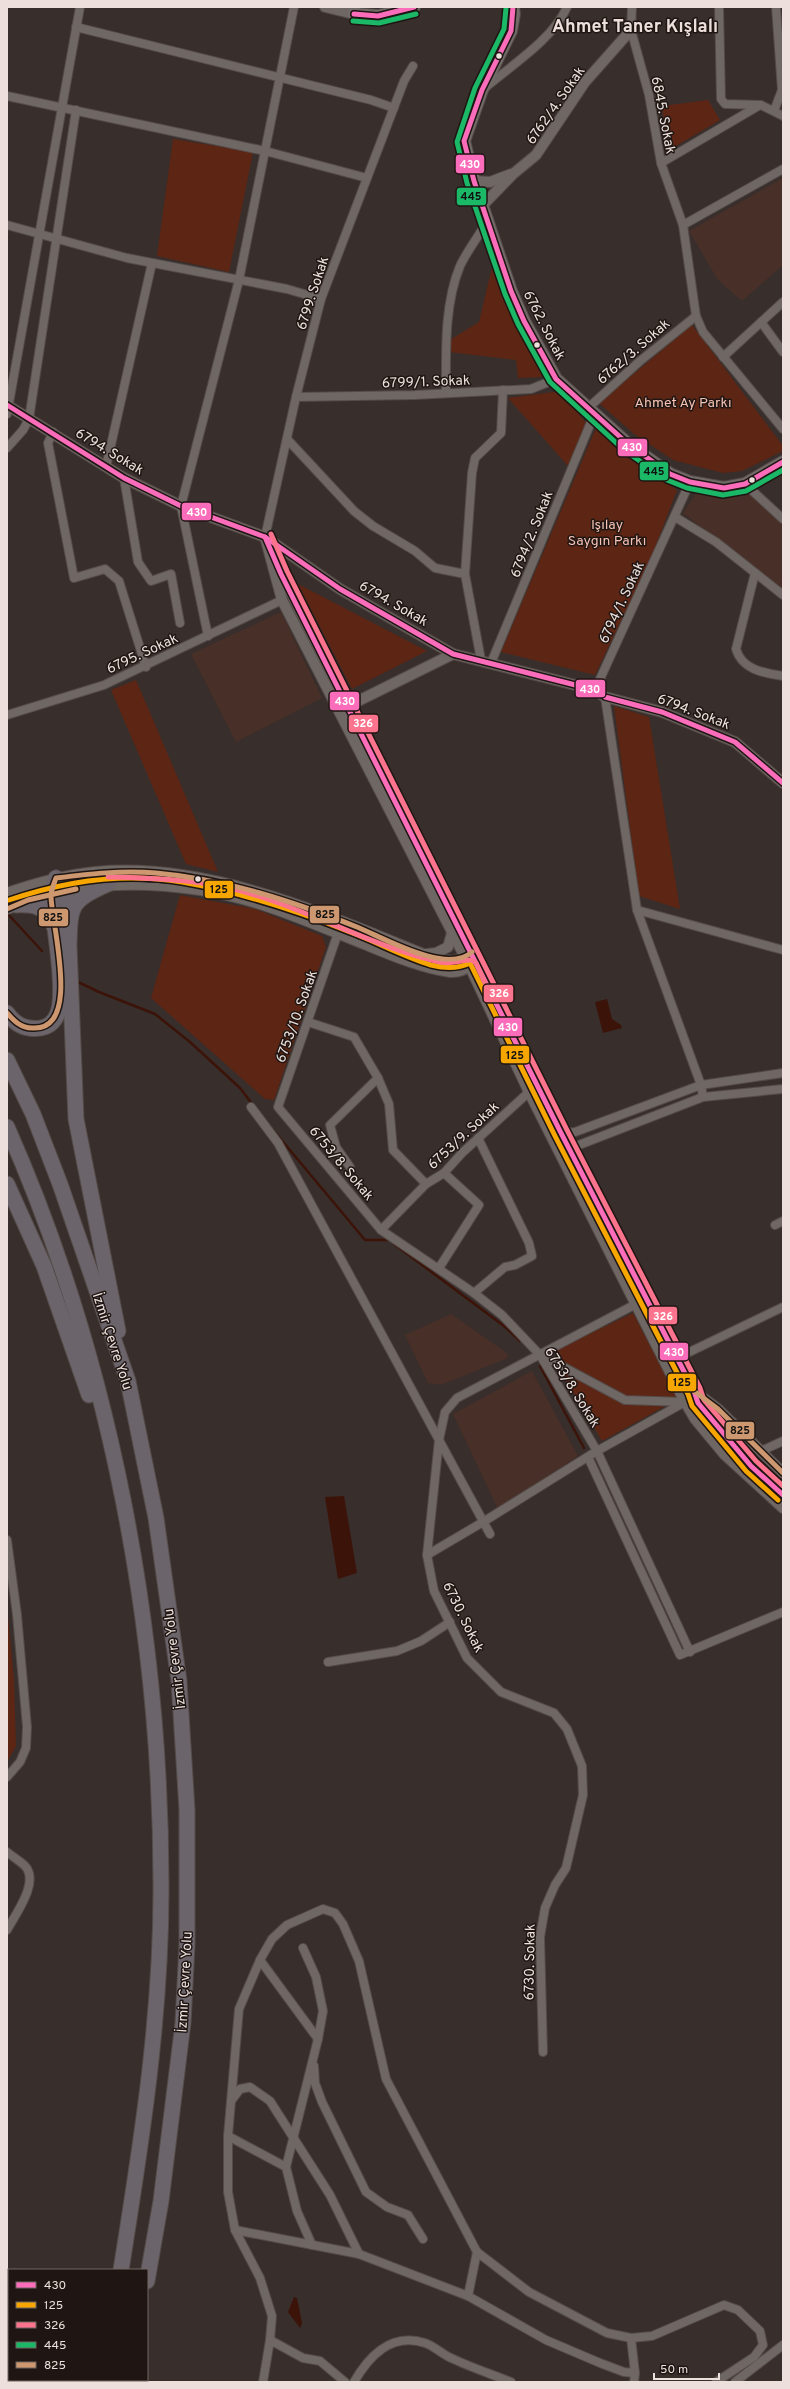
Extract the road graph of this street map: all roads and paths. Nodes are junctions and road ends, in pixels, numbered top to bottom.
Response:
1 (80, 7) edge
2 (294, 7) edge
3 (325, 7) edge
4 (414, 7) edge
5 (513, 7) edge
6 (567, 7) edge
7 (632, 7) edge
8 (718, 7) edge
9 (776, 7) edge
10 (354, 10) edge
11 (76, 27) junction
12 (631, 30) junction
13 (413, 66) dead end
14 (280, 78) junction
15 (482, 90) junction
16 (7, 96) edge
17 (761, 105) junction
18 (63, 108) junction
19 (394, 108) junction
20 (76, 110) junction
21 (774, 111) junction
22 (783, 116) edge
23 (265, 151) junction
24 (661, 163) junction
25 (783, 169) edge
26 (513, 174) junction
27 (367, 178) junction
28 (474, 181) junction
29 (482, 206) junction
30 (487, 221) junction
31 (7, 225) edge
32 (684, 225) junction
33 (41, 233) junction
34 (56, 237) junction
35 (152, 263) junction
36 (239, 280) junction
37 (320, 299) junction
38 (783, 302) edge
39 (696, 316) junction
40 (761, 322) junction
41 (783, 352) edge
42 (723, 357) junction
43 (556, 378) junction
44 (503, 390) junction
45 (446, 393) junction
46 (296, 398) junction
47 (8, 408) edge
48 (591, 411) junction
49 (29, 419) junction
50 (783, 429) edge
51 (53, 432) junction
52 (286, 439) junction
53 (7, 448) edge
54 (783, 462) edge
55 (106, 467) junction
56 (124, 478) junction
57 (690, 482) junction
58 (745, 484) junction
59 (181, 506) junction
60 (674, 517) junction
61 (783, 519) edge
62 (265, 537) junction
63 (755, 573) junction
64 (466, 574) junction
65 (783, 595) edge
66 (282, 600) junction
67 (180, 623) dead end
68 (208, 636) junction
69 (453, 654) junction
70 (481, 660) junction
71 (491, 663) junction
72 (146, 667) junction
73 (783, 676) edge
74 (595, 690) junction
75 (606, 697) junction
76 (348, 706) junction
77 (7, 715) edge
78 (783, 783) edge
79 (56, 878) junction
80 (108, 884) junction
81 (58, 893) junction
82 (10, 898) edge
83 (637, 910) junction
84 (70, 918) junction
85 (56, 929) junction
86 (452, 932) junction
87 (338, 933) junction
88 (783, 950) edge
89 (424, 954) junction
90 (471, 960) junction
91 (451, 972) junction
92 (478, 985) junction
93 (7, 1013) edge
94 (308, 1022) junction
95 (7, 1060) edge
96 (783, 1073) edge
97 (378, 1078) junction
98 (701, 1085) junction
99 (783, 1089) edge
100 (529, 1092) junction
101 (703, 1097) junction
102 (251, 1107) dead end
103 (278, 1107) joint
104 (7, 1127) edge
105 (561, 1133) junction
106 (478, 1138) junction
107 (572, 1154) junction
108 (350, 1167) dead end
109 (444, 1173) junction
110 (7, 1184) edge
111 (426, 1184) junction
112 (783, 1221) edge
113 (775, 1224) dead end
114 (381, 1230) junction
115 (439, 1268) junction
116 (474, 1293) junction
117 (636, 1304) junction
118 (783, 1307) edge
119 (540, 1355) junction
120 (677, 1358) junction
121 (128, 1381) junction
122 (694, 1391) junction
123 (685, 1402) junction
124 (439, 1440) junction
125 (783, 1441) edge
126 (597, 1451) junction
127 (761, 1451) junction
128 (588, 1457) junction
129 (783, 1473) edge
130 (119, 1480) junction
131 (783, 1495) edge
132 (783, 1508) edge
133 (484, 1522) junction
134 (490, 1534) dead end
135 (7, 1540) edge
136 (427, 1555) junction
137 (10, 1578) edge
138 (783, 1612) edge
139 (450, 1622) junction
140 (690, 1652) junction
141 (328, 1662) dead end
142 (7, 1778) edge
143 (7, 1852) edge
144 (7, 1930) edge
145 (303, 1948) dead end
146 (260, 1960) junction
147 (318, 2039) junction
148 (543, 2052) dead end
149 (313, 2059) junction
150 (231, 2102) junction
151 (228, 2136) junction
152 (293, 2138) junction
153 (286, 2167) junction
154 (235, 2230) junction
155 (424, 2239) dead end
156 (312, 2245) junction
157 (477, 2252) junction
158 (359, 2254) junction
159 (121, 2269) edge
160 (148, 2275) edge
161 (468, 2296) junction
162 (631, 2338) junction
163 (270, 2340) junction
164 (783, 2346) edge
165 (635, 2373) junction
166 (263, 2382) edge
167 (345, 2382) edge
168 (354, 2382) edge
169 (511, 2382) edge
170 (634, 2382) edge
171 (716, 2382) edge
172 (735, 2382) edge

1 - 11 street
2 - 14 street
3 - 10 street
4 - 10 main road
5 - 15 main road, 6762. Sokak
6 - 15 street
7 - 12 street, 6845. Sokak
8 - 17 street
9 - 21 street
11 - 14 street
11 - 18 street
12 - 24 street, 6845. Sokak
12 - 26 street, 6762/4. Sokak
13 - 19 street, 6799. Sokak
14 - 19 street
14 - 23 street
15 - 28 main road, 6762. Sokak
16 - 18 street
17 - 21 street
17 - 24 street
18 - 20 street
18 - 33 street
19 - 27 street, 6799. Sokak
20 - 23 street
20 - 34 street
21 - 22 street
23 - 27 street
23 - 36 street
24 - 32 street, 6845. Sokak
25 - 32 street
26 - 28 street, 6762/4. Sokak
26 - 29 street, 6762/4. Sokak
27 - 37 street, 6799. Sokak
28 - 29 main road, 6762. Sokak
29 - 30 main road, 6762. Sokak
30 - 43 main road, 6762. Sokak
30 - 45 street
31 - 33 street
32 - 39 street, 6845. Sokak
33 - 34 street
33 - 47 street
34 - 35 street
34 - 49 street
35 - 36 street
35 - 55 street
36 - 37 street
36 - 59 street
37 - 46 street, 6799. Sokak
38 - 40 street
39 - 42 street, 6845. Sokak
39 - 48 street, 6762/3. Sokak
40 - 41 street
40 - 42 street
42 - 50 street, 6845. Sokak
43 - 44 street, 6799/1. Sokak
43 - 48 main road, 6762. Sokak
44 - 45 street, 6799/1. Sokak
44 - 64 street
45 - 46 street, 6799/1. Sokak
46 - 52 street, 6799. Sokak
47 - 49 street, 6794. Sokak
48 - 57 main road, 6762. Sokak
48 - 71 street, 6794/2. Sokak
49 - 51 street, 6794. Sokak
49 - 53 street
51 - 55 street, 6794. Sokak
51 - 72 street
52 - 62 street, 6799. Sokak
52 - 64 street
54 - 58 main road, 6762. Sokak
55 - 56 street, 6794. Sokak
56 - 59 street, 6794. Sokak
56 - 67 street
57 - 58 main road, 6762. Sokak
57 - 60 street, 6794/1. Sokak
58 - 61 street
59 - 62 street, 6794. Sokak
59 - 68 street
60 - 63 street
60 - 74 street, 6794/1. Sokak
62 - 66 street
62 - 69 street, 6794. Sokak
62 - 76 street
63 - 65 street
63 - 73 street
64 - 70 street
66 - 68 street, 6795. Sokak
66 - 86 street
68 - 72 street, 6795. Sokak
69 - 70 street, 6794. Sokak
69 - 76 street
70 - 71 street, 6794. Sokak
71 - 74 street, 6794. Sokak
72 - 77 street, 6795. Sokak
74 - 75 street, 6794. Sokak
75 - 78 street, 6794. Sokak
75 - 83 street
76 - 90 street
79 - 81 highway
79 - 82 street
79 - 89 street
80 - 81 street
80 - 84 highway
80 - 87 street
81 - 82 street
81 - 84 highway
81 - 85 highway
82 - 85 highway
83 - 88 street
83 - 98 street
84 - 121 highway
85 - 93 highway
86 - 89 street
86 - 90 street
87 - 91 street
87 - 94 street, 6753/10. Sokak
89 - 90 street
90 - 91 street
90 - 92 street
90 - 105 street
91 - 92 street
92 - 100 street
94 - 97 street
94 - 103 street, 6753/10. Sokak
95 - 121 highway, İzmir Çevre Yolu
96 - 98 street
97 - 108 street
97 - 111 street
98 - 101 street
98 - 105 street
99 - 101 street
100 - 106 street, 6753/9. Sokak
100 - 117 street
101 - 107 street
102 - 124 street
103 - 114 street, 6753/8. Sokak
104 - 130 highway, İzmir Çevre Yolu
105 - 107 street
106 - 109 street, 6753/9. Sokak
106 - 116 street
107 - 120 street
109 - 111 street, 6753/9. Sokak
109 - 115 street
110 - 130 highway
111 - 114 street, 6753/9. Sokak
112 - 113 street
114 - 115 street, 6753/8. Sokak
115 - 116 street, 6753/8. Sokak
116 - 119 street, 6753/8. Sokak
117 - 119 street, 6730. Sokak
117 - 123 street
118 - 120 street
119 - 123 street
119 - 124 street, 6730. Sokak
119 - 126 street, 6753/8. Sokak
120 - 122 street
121 - 160 highway, İzmir Çevre Yolu
122 - 127 street
122 - 131 street
123 - 126 street
123 - 132 street
124 - 133 street
124 - 136 street, 6730. Sokak
125 - 127 street
126 - 128 street
126 - 140 street, 6753/8. Sokak
127 - 129 street
128 - 133 street
128 - 140 street
130 - 159 highway, İzmir Çevre Yolu
133 - 134 street
133 - 136 street
135 - 137 street
136 - 139 street, 6730. Sokak
137 - 142 street
138 - 140 street
139 - 141 street
139 - 148 street, 6730. Sokak
143 - 144 street
145 - 147 street
146 - 147 street
146 - 150 street
146 - 157 street
147 - 149 street
149 - 152 street
149 - 155 street
150 - 151 street
150 - 152 street
151 - 153 street
151 - 154 street
152 - 153 street
152 - 158 street
153 - 156 street
154 - 156 street
154 - 163 street
156 - 158 street
157 - 161 street
157 - 162 street
158 - 161 street
161 - 165 street
162 - 165 street
162 - 171 street
163 - 166 street
163 - 167 street
164 - 172 street
165 - 170 street
168 - 169 street

